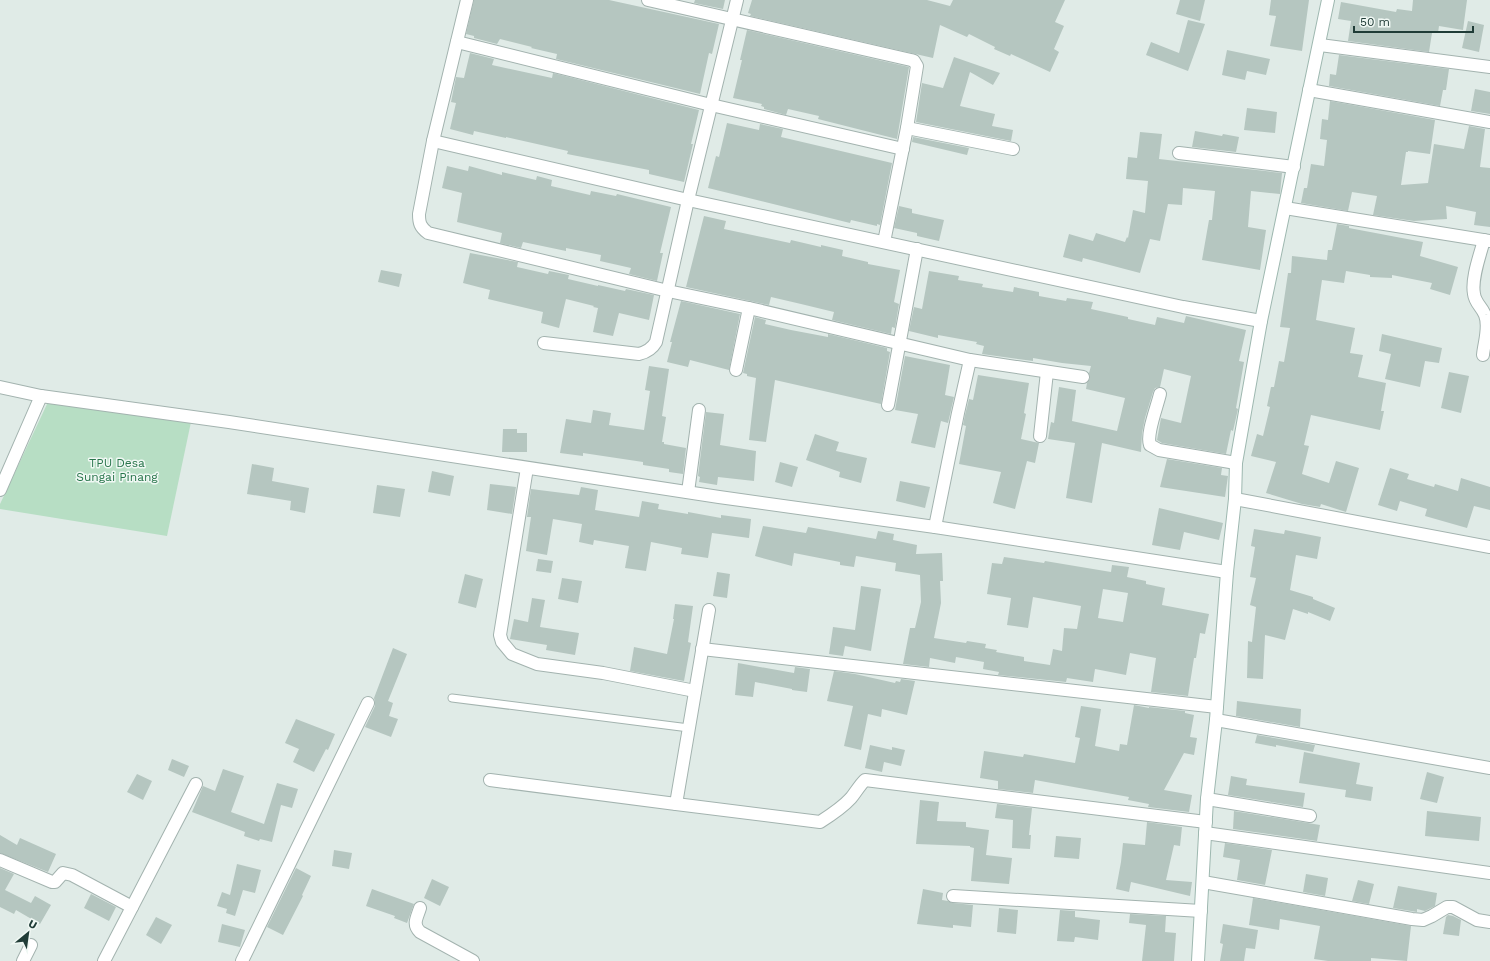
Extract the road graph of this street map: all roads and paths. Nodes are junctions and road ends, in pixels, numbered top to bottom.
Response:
1 (467, 0) edge
2 (648, 0) edge
3 (737, 0) edge
4 (1328, 0) edge
5 (732, 19) junction
6 (457, 42) junction
7 (1320, 45) junction
8 (1490, 67) edge
9 (1309, 90) junction
10 (711, 105) junction
11 (1490, 122) edge
12 (907, 128) junction
13 (433, 141) junction
14 (903, 149) junction
15 (1013, 149) dead end
16 (1179, 153) dead end
17 (1294, 167) junction
18 (688, 200) junction
19 (1285, 208) junction
20 (1487, 240) edge
21 (884, 242) junction
22 (917, 249) junction
23 (668, 291) junction
24 (749, 308) junction
25 (1261, 321) junction
26 (544, 343) dead end
27 (900, 344) junction
28 (1483, 355) dead end
29 (970, 360) junction
30 (736, 370) dead end
31 (1047, 372) junction
32 (1083, 377) dead end
33 (0, 387) edge
34 (1160, 394) dead end
35 (41, 396) junction
36 (888, 405) dead end
37 (699, 410) dead end
38 (1040, 436) dead end
39 (1236, 464) junction
40 (527, 468) junction
41 (0, 490) edge
42 (688, 492) junction
43 (1235, 499) junction
44 (935, 527) junction
45 (1490, 547) edge
46 (1226, 572) junction
47 (709, 610) dead end
48 (702, 649) junction
49 (695, 692) junction
50 (452, 698) dead end
51 (368, 703) dead end
52 (1217, 707) junction
53 (1216, 720) junction
54 (689, 728) junction
55 (1490, 768) edge
56 (490, 780) dead end
57 (196, 784) dead end
58 (1207, 799) junction
59 (676, 804) junction
60 (1310, 816) dead end
61 (1206, 827) junction
62 (0, 860) edge
63 (1490, 873) edge
64 (1203, 882) junction
65 (953, 896) dead end
66 (132, 907) junction
67 (420, 908) dead end
68 (1201, 911) junction
69 (1490, 922) edge
70 (31, 945) dead end
71 (23, 961) edge
72 (104, 961) edge
73 (242, 961) edge
74 (473, 961) edge
75 (1198, 961) edge

1 - 6 street
2 - 5 street
3 - 5 street
4 - 7 street
5 - 10 street
5 - 12 street
6 - 10 street
6 - 13 street
7 - 8 street
7 - 9 street
9 - 11 street
9 - 17 street
10 - 14 street
10 - 18 street
12 - 14 street
12 - 15 street
13 - 18 street
13 - 23 street
14 - 21 street
16 - 17 street
17 - 19 street
18 - 21 street
18 - 23 street
19 - 20 street
19 - 25 street
20 - 28 street
21 - 22 street
22 - 25 street
22 - 27 street
23 - 24 street
23 - 26 street
24 - 27 street
24 - 30 street
25 - 39 street
27 - 29 street
27 - 36 street
29 - 31 street
29 - 44 street
31 - 32 street
31 - 38 street
33 - 35 street
34 - 39 street
35 - 40 street
35 - 41 street
37 - 42 street
39 - 43 street
40 - 42 street
40 - 49 street
42 - 44 street
43 - 45 street
43 - 46 street
44 - 46 street
46 - 52 street
47 - 48 street
48 - 49 street
48 - 52 street
49 - 54 street
50 - 54 lane
51 - 73 street
52 - 53 street
53 - 55 street
53 - 58 street
54 - 59 street
56 - 59 street
57 - 66 street
58 - 60 street
58 - 61 street
59 - 61 street
61 - 63 street
61 - 64 street
62 - 66 street
64 - 68 street
64 - 69 street
65 - 68 street
66 - 72 street
67 - 74 street
68 - 75 street
70 - 71 street

